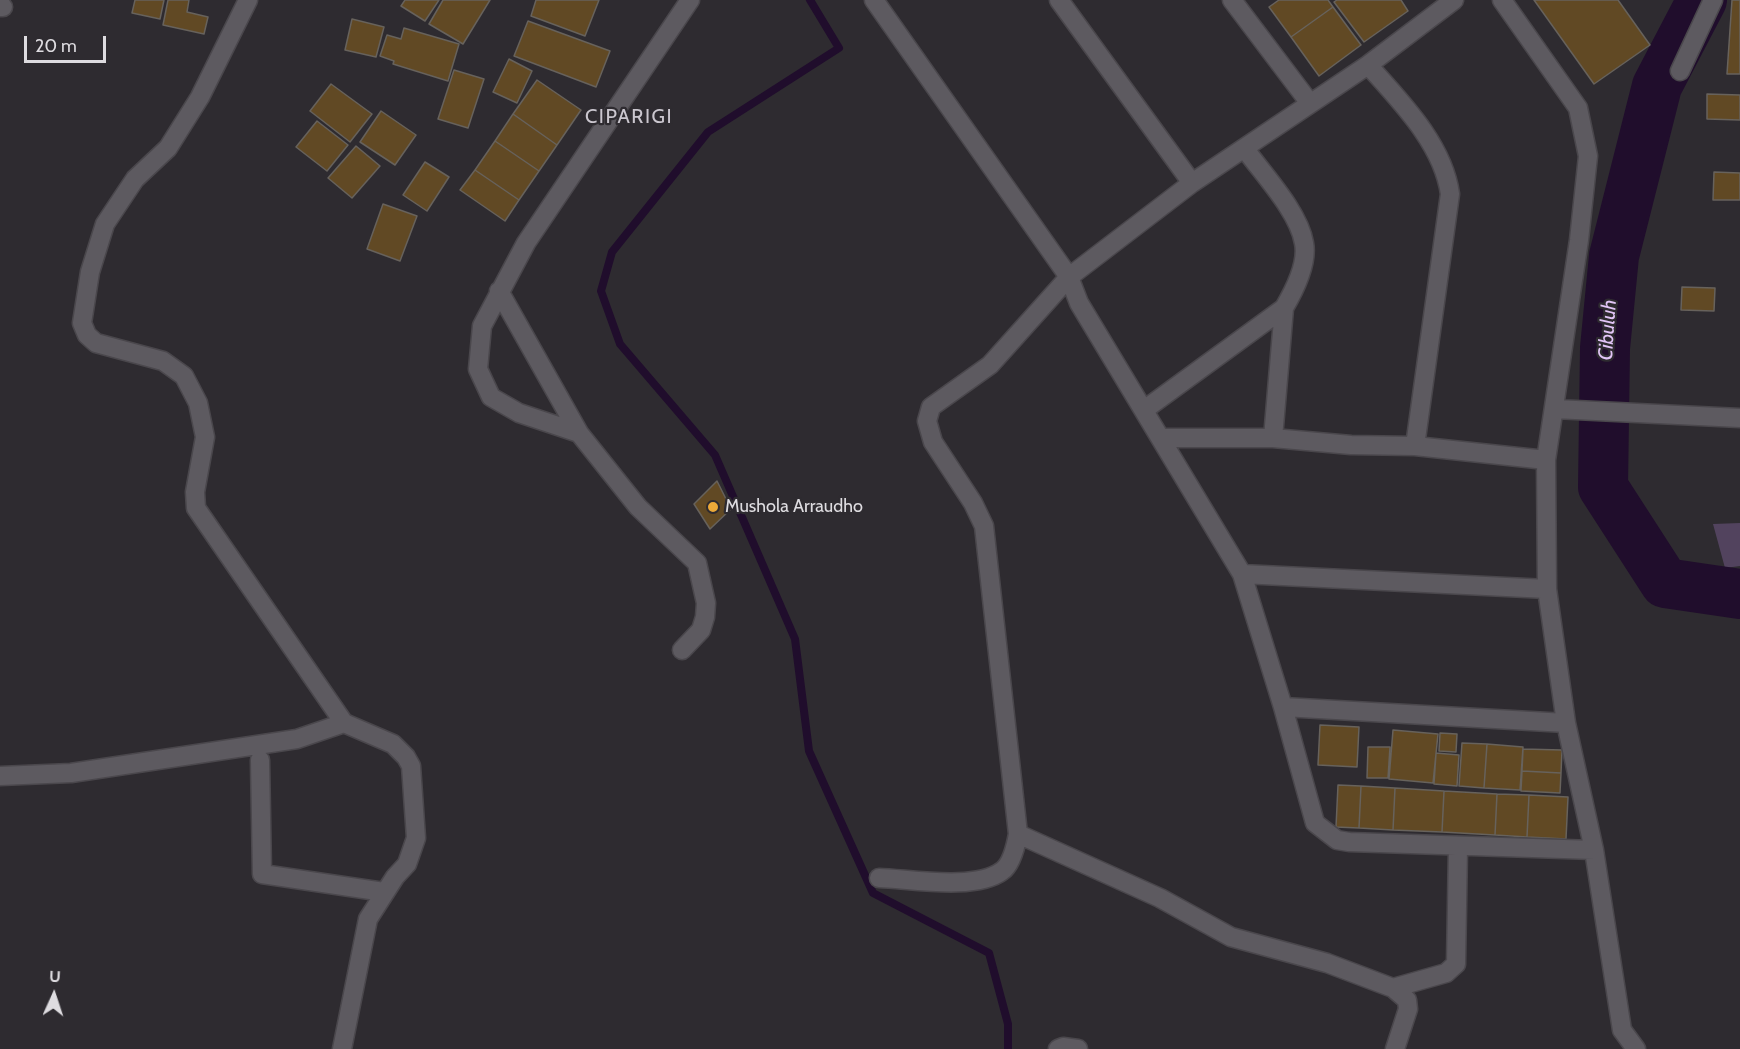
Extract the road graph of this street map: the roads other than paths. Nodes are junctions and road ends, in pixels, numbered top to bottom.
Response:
1 (248, 0) edge
2 (690, 0) edge
3 (874, 0) edge
4 (1059, 0) edge
5 (1232, 0) edge
6 (1454, 0) edge
7 (1502, 0) edge
8 (1713, 0) edge
9 (1431, 8) edge
10 (1368, 65) junction
11 (1680, 71) dead end
12 (1310, 102) junction
13 (1245, 149) junction
14 (1192, 183) junction
15 (1069, 277) junction
16 (499, 291) junction
17 (1284, 308) junction
18 (1144, 410) junction
19 (1555, 410) junction
20 (1740, 418) edge
21 (579, 433) junction
22 (1163, 438) junction
23 (1273, 438) junction
24 (1415, 446) junction
25 (1546, 460) junction
26 (1242, 573) junction
27 (1547, 590) junction
28 (682, 650) dead end
29 (1283, 706) junction
30 (344, 723) junction
31 (1566, 723) junction
32 (260, 760) dead end
33 (0, 776) edge
34 (1018, 834) junction
35 (1458, 847) junction
36 (1594, 850) junction
37 (879, 878) dead end
38 (384, 892) junction
39 (1394, 988) junction
40 (1622, 1030) junction
41 (342, 1049) edge
42 (1058, 1049) edge
43 (1078, 1049) edge
44 (1395, 1049) edge
45 (1618, 1049) edge
46 (1636, 1049) edge

1 - 30 street
2 - 16 street
3 - 15 street
4 - 14 street
5 - 12 street
6 - 9 street
7 - 19 street
8 - 11 street
9 - 10 street
10 - 12 street
10 - 24 street
12 - 13 street
13 - 14 street
13 - 17 street
14 - 15 street
15 - 18 street
15 - 34 street
16 - 21 street
16 - 21 street
17 - 18 street
17 - 23 street
18 - 22 street
19 - 20 street
19 - 25 street
21 - 28 street
22 - 23 street
22 - 26 street
23 - 24 street
24 - 25 street
25 - 27 street
26 - 27 street
26 - 29 street
27 - 31 street
29 - 31 street
29 - 35 street
30 - 33 street
30 - 38 street
31 - 36 street
32 - 38 street
34 - 37 street
34 - 39 street
35 - 36 street
35 - 39 street
36 - 40 street
38 - 41 street
39 - 44 street
40 - 45 street
40 - 46 street
42 - 43 street

